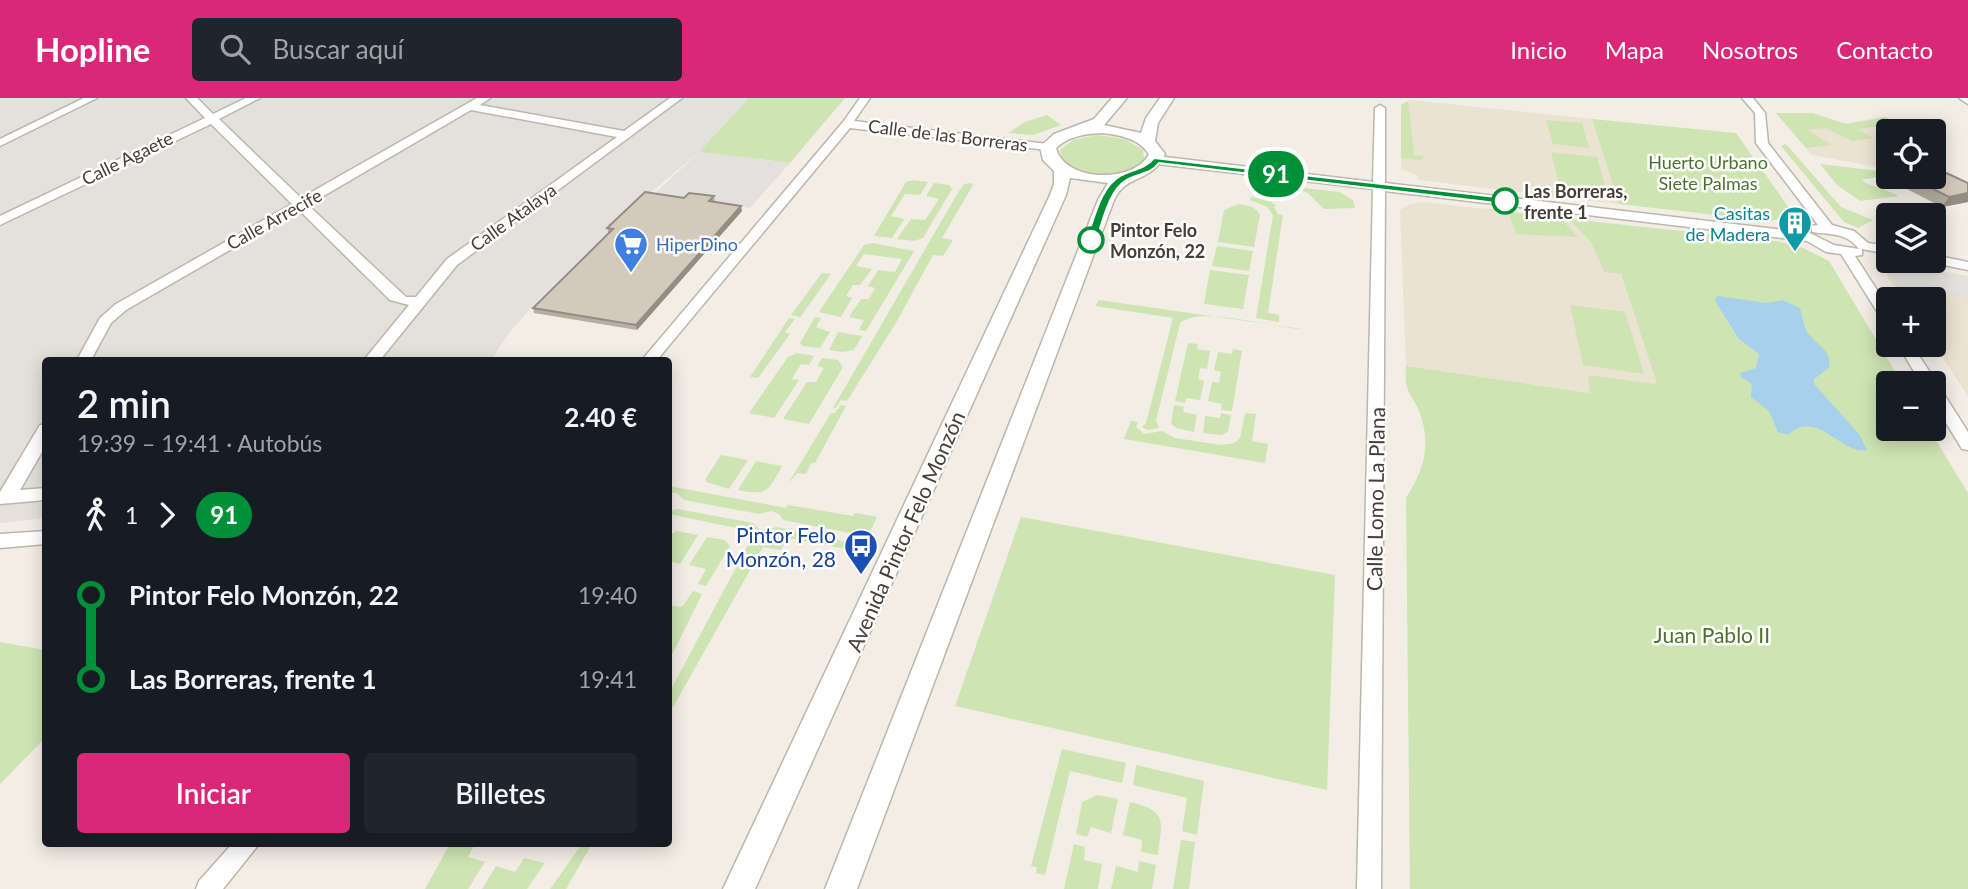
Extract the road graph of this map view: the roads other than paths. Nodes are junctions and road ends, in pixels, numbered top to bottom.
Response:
1 (92, 98) edge
2 (191, 98) edge
3 (255, 98) edge
4 (485, 98) edge
5 (677, 98) edge
6 (865, 98) edge
7 (1120, 98) edge
8 (1167, 98) edge
9 (1747, 98) edge
10 (470, 107) junction
11 (1380, 108) dead end
12 (211, 118) junction
13 (847, 124) junction
14 (1084, 130) junction
15 (626, 135) junction
16 (1148, 141) junction
17 (0, 144) edge
18 (1048, 147) junction
19 (1157, 160) junction
20 (1062, 170) junction
21 (1123, 178) junction
22 (1380, 186) junction
23 (297, 205) junction
24 (0, 221) edge
25 (1828, 229) junction
26 (1810, 237) junction
27 (1864, 246) junction
28 (1876, 248) edge
29 (1846, 253) junction
30 (1946, 261) edge
31 (1968, 266) edge
32 (1876, 299) edge
33 (420, 300) junction
34 (85, 357) edge
35 (374, 357) edge
36 (652, 357) edge
37 (1946, 410) edge
38 (42, 436) edge
39 (1968, 445) edge
40 (42, 494) edge
41 (4, 498) edge
42 (42, 537) edge
43 (0, 541) edge
44 (244, 847) edge
45 (208, 889) edge
46 (739, 889) edge
47 (841, 889) edge
48 (1369, 889) edge

1 - 17 street
2 - 12 street
3 - 12 street, Calle Agaete
4 - 10 street, Calle Arrecife
5 - 15 street, Calle Atalaya
6 - 13 street
7 - 14 street
8 - 16 street
9 - 25 street
10 - 15 street
10 - 23 street, Calle Arrecife
11 - 22 street, Calle Lomo La Plana
12 - 23 street
12 - 24 street, Calle Agaete
13 - 18 street, Calle de las Borreras
13 - 36 street
14 - 16 street
14 - 18 street
15 - 33 street, Calle Atalaya
16 - 19 street
18 - 20 street
19 - 21 street
19 - 22 street
20 - 21 street
20 - 46 street, Avenida Pintor Felo Monzón
21 - 47 street
22 - 26 street
22 - 48 street, Calle Lomo La Plana
23 - 33 street
23 - 34 street, Calle Arrecife
25 - 26 street
25 - 27 street
26 - 29 street
27 - 28 street
27 - 29 street
29 - 32 street
30 - 31 street
33 - 35 street, Calle Atalaya
37 - 39 street
38 - 41 street
40 - 41 street
42 - 43 street
44 - 45 street

